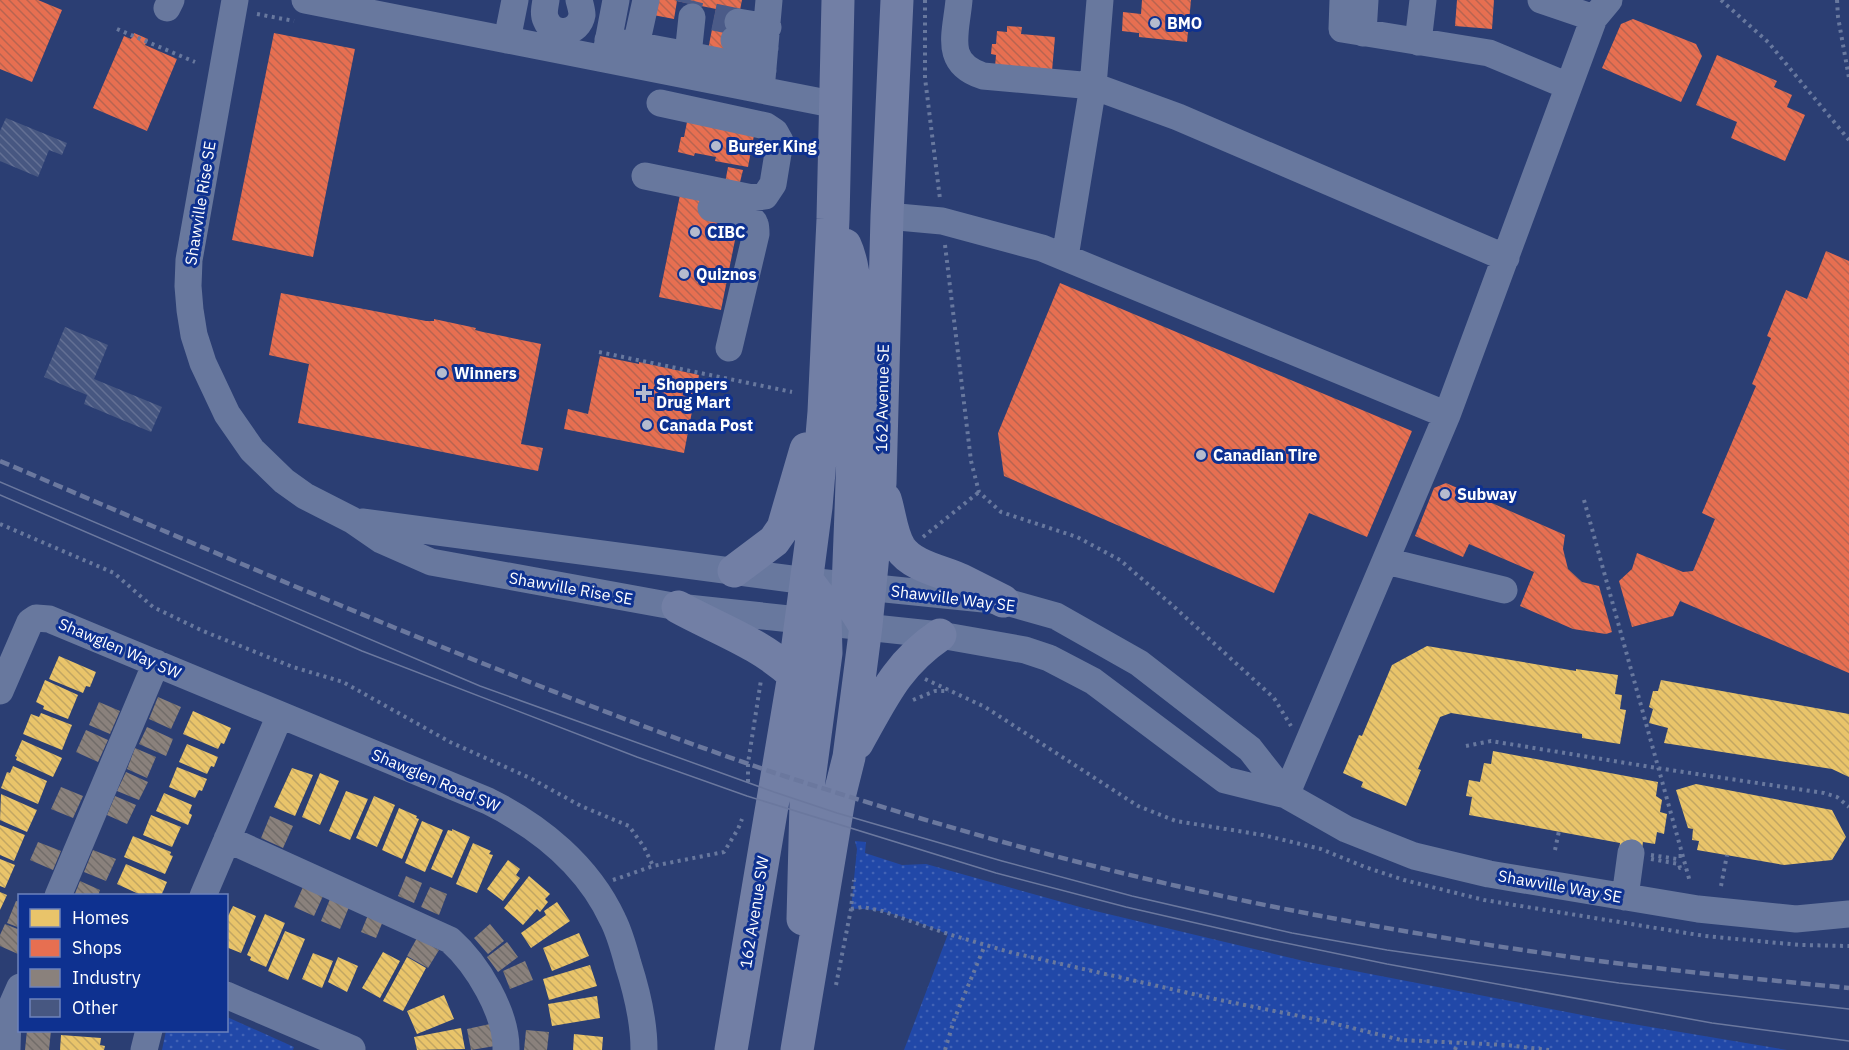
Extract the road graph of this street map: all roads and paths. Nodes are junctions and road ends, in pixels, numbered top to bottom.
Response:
1 (235, 0) edge
2 (305, 0) edge
3 (515, 0) edge
4 (546, 0) edge
5 (646, 0) edge
6 (769, 0) edge
7 (838, 0) edge
8 (897, 0) edge
9 (910, 0) edge
10 (925, 0) edge
11 (959, 0) edge
12 (1100, 0) edge
13 (1343, 0) edge
14 (1365, 0) edge
15 (1423, 0) edge
16 (1541, 0) edge
17 (1721, 0) edge
18 (1837, 0) edge
19 (1598, 6) edge
20 (580, 7) edge
21 (403, 10) edge
22 (705, 24) junction
23 (117, 29) dead end
24 (610, 30) edge
25 (1352, 31) junction
26 (507, 40) junction
27 (1418, 42) junction
28 (633, 55) junction
29 (764, 59) junction
30 (195, 63) dead end
31 (1849, 78) edge
32 (892, 85) junction
33 (1093, 86) junction
34 (1568, 86) junction
35 (660, 103) dead end
36 (837, 105) junction
37 (1849, 140) edge
38 (887, 216) junction
39 (833, 219) junction
40 (942, 221) junction
41 (1065, 257) junction
42 (1506, 258) junction
43 (729, 348) dead end
44 (599, 352) dead end
45 (792, 392) dead end
46 (824, 412) junction
47 (1447, 415) junction
48 (880, 483) junction
49 (979, 492) junction
50 (1584, 500) dead end
51 (352, 520) junction
52 (0, 524) edge
53 (918, 541) dead end
54 (1386, 561) junction
55 (734, 571) junction
56 (807, 581) junction
57 (859, 587) junction
58 (1504, 590) dead end
59 (1003, 601) junction
60 (678, 607) junction
61 (813, 621) junction
62 (866, 626) junction
63 (940, 635) junction
64 (156, 663) junction
65 (794, 675) junction
66 (761, 678) dead end
67 (949, 691) dead end
68 (0, 692) edge
69 (905, 702) dead end
70 (280, 715) junction
71 (1466, 746) dead end
72 (1305, 752) junction
73 (849, 757) junction
74 (1658, 768) junction
75 (747, 789) dead end
76 (1286, 795) junction
77 (1849, 807) edge
78 (745, 810) dead end
79 (1559, 831) dead end
80 (227, 839) junction
81 (1555, 850) dead end
82 (1638, 855) junction
83 (1726, 855) dead end
84 (1682, 856) junction
85 (653, 866) junction
86 (1685, 867) junction
87 (1690, 882) dead end
88 (593, 886) junction
89 (1721, 886) dead end
90 (59, 894) edge
91 (204, 894) edge
92 (1625, 897) junction
93 (851, 909) dead end
94 (1849, 914) edge
95 (985, 945) junction
96 (18, 992) edge
97 (228, 996) edge
98 (148, 1032) edge
99 (799, 1043) edge
100 (1456, 1044) junction
101 (352, 1049) edge
102 (7, 1050) edge
103 (144, 1050) edge
104 (506, 1050) edge
105 (644, 1050) edge
106 (731, 1050) edge
107 (945, 1050) edge
108 (1455, 1050) edge
109 (1549, 1050) edge

1 - 51 street, Shawville Rise SE
2 - 21 street
3 - 26 street
4 - 20 street
5 - 28 street
6 - 29 street
7 - 36 main road
8 - 32 main road, 162 Avenue SE
9 - 32 main road
10 - 40 path
11 - 33 street
12 - 33 street
13 - 25 street
14 - 25 street
15 - 27 street
16 - 19 street
17 - 37 path
18 - 31 path
19 - 34 street
20 - 24 street
21 - 26 street
22 - 28 street
22 - 29 street
22 - 29 street
23 - 30 path
24 - 26 street
24 - 28 street
25 - 27 street
27 - 34 street
28 - 29 street
29 - 36 street
32 - 38 main road, 162 Avenue SE
33 - 41 street
33 - 42 street
34 - 42 street
35 - 43 street
36 - 39 main road
38 - 40 street
38 - 48 main road, 162 Avenue SE
39 - 46 main road
39 - 57 main road
40 - 41 street
40 - 49 path
41 - 47 street
42 - 47 street
44 - 45 path
46 - 55 main road
46 - 56 main road
47 - 54 street
48 - 57 main road, 162 Avenue SE
48 - 59 main road
49 - 53 path
49 - 72 path
50 - 74 path
51 - 55 street, Shawville Rise SE
51 - 60 street, Shawville Rise SE
52 - 85 path
54 - 58 street
54 - 72 street
55 - 56 street, Shawville Rise SE
56 - 57 street, Shawville Way SE
56 - 61 main road
57 - 59 street, Shawville Way SE
57 - 62 main road
59 - 76 street, Shawville Way SE
60 - 61 street, Shawville Rise SE
60 - 65 main road
61 - 62 street, Shawville Way SE
61 - 65 main road
61 - 99 main road
62 - 63 street, Shawville Way SE
62 - 73 main road
63 - 73 main road
63 - 76 street, Shawville Way SE
64 - 68 street, Shawglen Way SW
64 - 70 street, Shawglen Way SW
64 - 90 street
65 - 106 main road, 162 Avenue SW
66 - 75 path
67 - 69 path
70 - 80 street
70 - 88 street, Shawglen Road SW
71 - 74 path
72 - 76 street
73 - 99 main road
74 - 77 path
74 - 84 path
76 - 92 street, Shawville Way SE
78 - 85 path
79 - 81 path
80 - 91 street
80 - 104 street
82 - 84 path
82 - 86 path
82 - 92 street
83 - 89 path
84 - 86 path
85 - 88 path
86 - 87 path
88 - 105 street, Shawglen Road SW
92 - 94 street, Shawville Way SE
93 - 95 path
95 - 100 path
95 - 107 path
96 - 102 street
97 - 101 street
98 - 103 street
100 - 108 path
100 - 109 path

